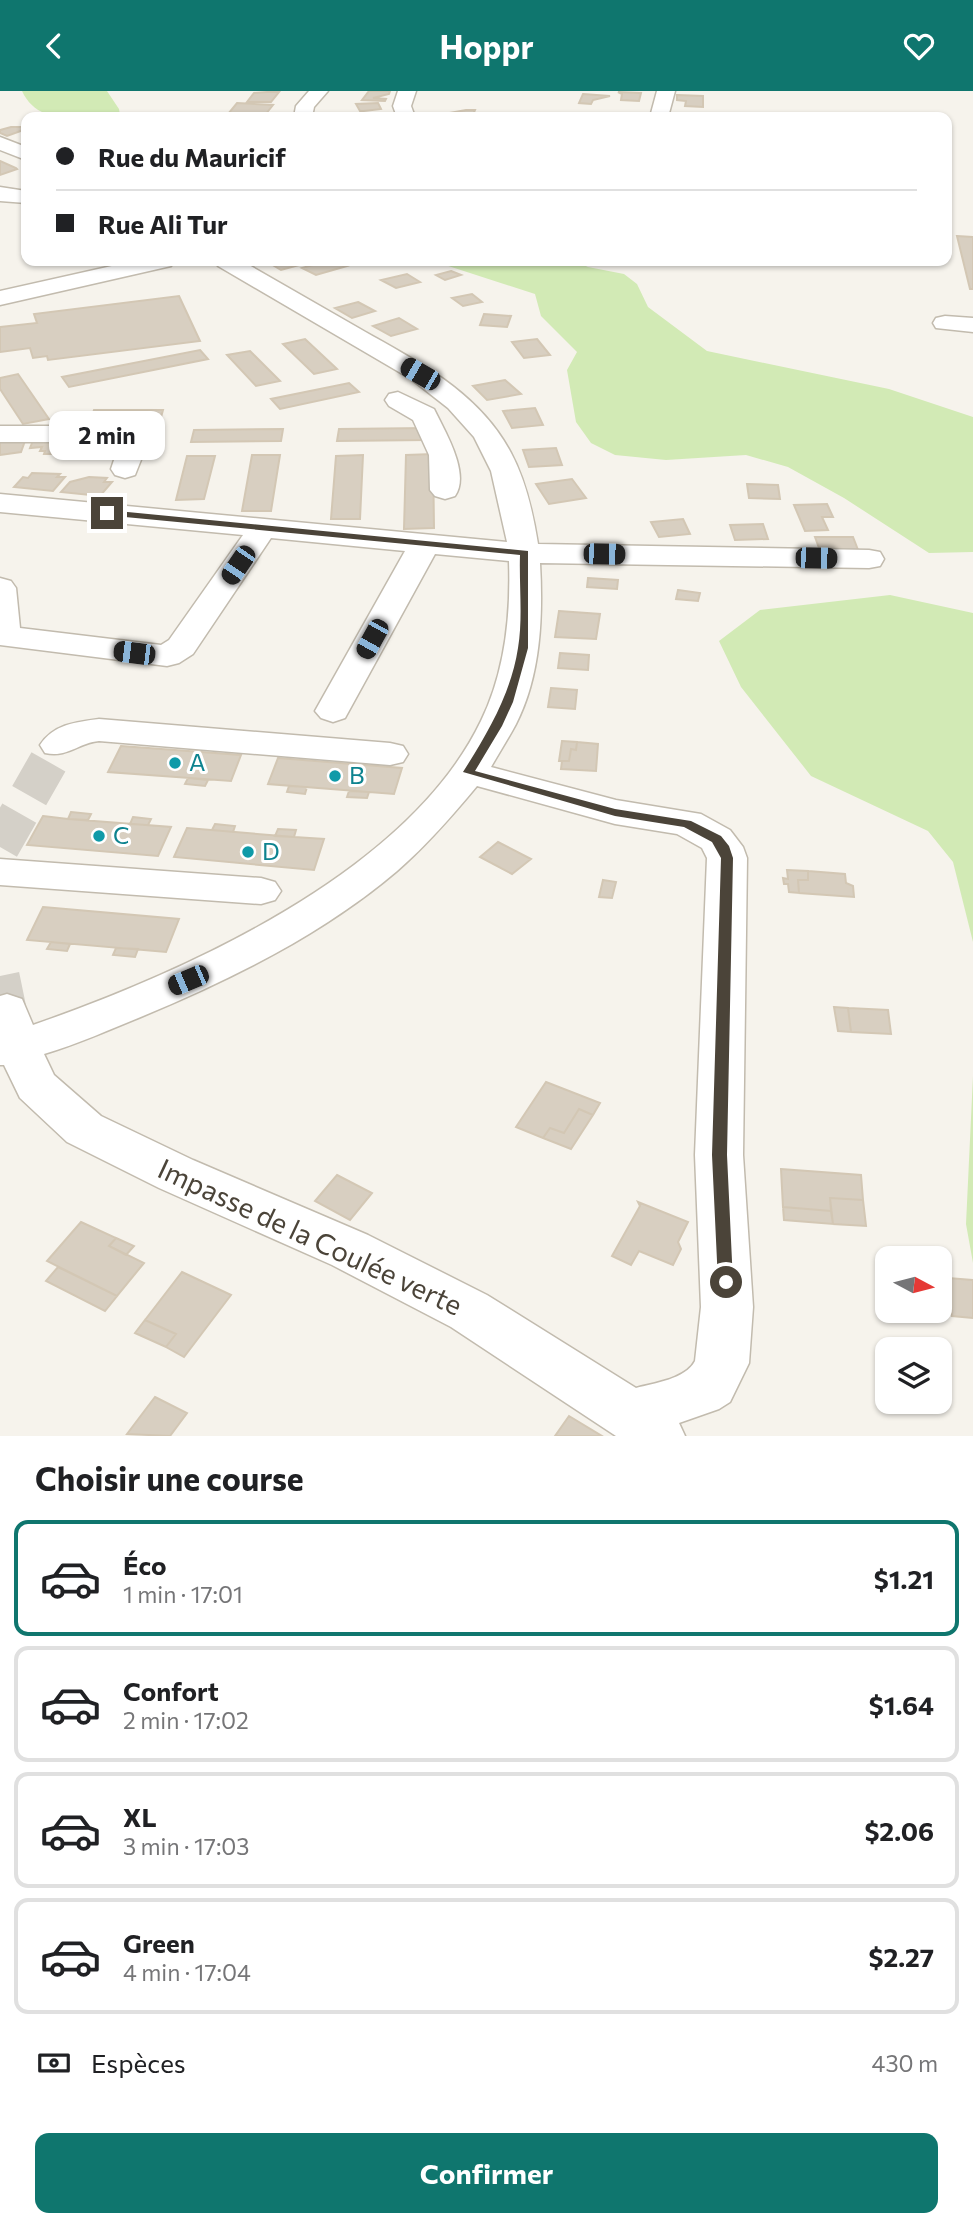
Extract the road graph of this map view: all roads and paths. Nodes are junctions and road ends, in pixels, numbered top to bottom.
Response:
1 (319, 91) edge
2 (407, 91) edge
3 (666, 91) edge
4 (304, 112) edge
5 (404, 112) edge
6 (660, 112) edge
7 (0, 143) edge
8 (21, 152) edge
9 (0, 193) edge
10 (21, 197) edge
11 (141, 266) edge
12 (235, 266) edge
13 (0, 298) edge
14 (945, 323) dead end
15 (973, 324) edge
16 (398, 400) dead end
17 (0, 434) edge
18 (125, 469) dead end
19 (445, 490) dead end
20 (0, 503) edge
21 (263, 528) junction
22 (425, 543) junction
23 (525, 553) junction
24 (870, 559) dead end
25 (0, 588) edge
26 (333, 711) dead end
27 (58, 745) tunnel mouth
28 (390, 754) dead end
29 (468, 772) junction
30 (0, 872) edge
31 (261, 891) dead end
32 (9, 1035) edge
33 (644, 1425) edge

1 - 4 street
2 - 5 street
3 - 6 street
7 - 8 street
9 - 10 street
11 - 13 street
12 - 23 street
14 - 15 street
16 - 19 street
17 - 18 street
20 - 21 street
21 - 22 street
21 - 25 street
22 - 23 street
22 - 26 street
23 - 24 street
23 - 29 street
27 - 28 street
29 - 32 street
29 - 33 street
30 - 31 street
32 - 33 street, Impasse de la Coulée verte

